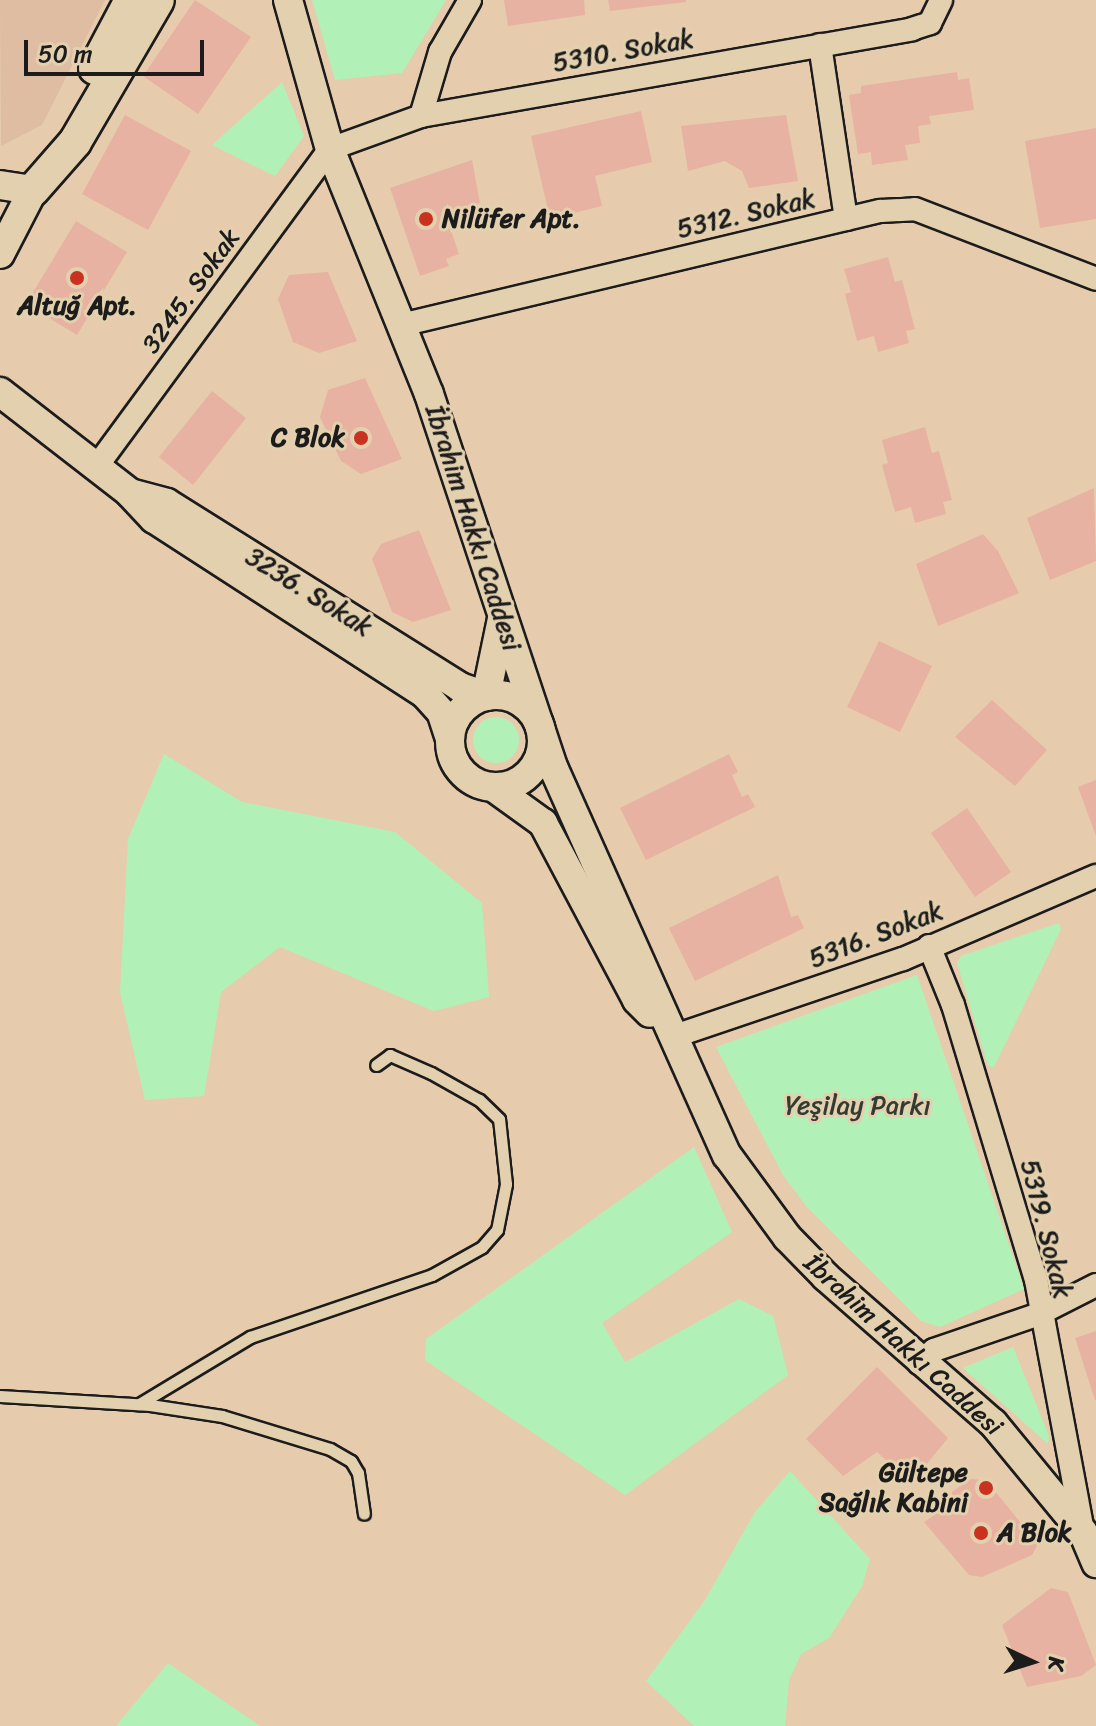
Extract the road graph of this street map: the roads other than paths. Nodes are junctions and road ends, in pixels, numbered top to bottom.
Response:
1 (131, 0) edge
2 (158, 0) edge
3 (470, 0) edge
4 (941, 0) edge
5 (287, 4) edge
6 (820, 45) junction
7 (421, 116) junction
8 (330, 149) junction
9 (0, 185) edge
10 (33, 190) junction
11 (846, 219) junction
12 (0, 254) edge
13 (1096, 279) edge
14 (401, 325) junction
15 (0, 392) edge
16 (97, 466) junction
17 (130, 493) junction
18 (503, 614) junction
19 (486, 696) junction
20 (537, 720) junction
21 (450, 739) junction
22 (493, 787) junction
23 (1096, 876) edge
24 (929, 946) junction
25 (672, 1037) junction
26 (376, 1065) dead end
27 (1096, 1285) edge
28 (1039, 1314) junction
29 (919, 1363) junction
30 (0, 1396) edge
31 (139, 1404) junction
32 (364, 1514) dead end
33 (1083, 1532) junction
34 (1096, 1563) edge

1 - 10 main road
2 - 10 main road
3 - 7 street
4 - 6 street, 5310. Sokak
5 - 8 street, İbrahim Hakkı Caddesi
6 - 7 street, 5310. Sokak
6 - 11 street
7 - 8 street, 5310. Sokak
8 - 14 street, İbrahim Hakkı Caddesi
8 - 16 street, 3245. Sokak
9 - 10 street
10 - 12 street
11 - 13 street, 5312. Sokak
11 - 14 street, 5312. Sokak
14 - 18 street, İbrahim Hakkı Caddesi
15 - 16 street, 3236. Sokak
16 - 17 street, 3236. Sokak
17 - 19 street, 3236. Sokak
17 - 21 street, 3236. Sokak
18 - 19 street
18 - 20 street, İbrahim Hakkı Caddesi
19 - 20 street
19 - 21 street
20 - 22 street
20 - 25 street, İbrahim Hakkı Caddesi
21 - 22 street
22 - 25 street, İbrahim Hakkı Caddesi
23 - 24 street, 5316. Sokak
24 - 25 street, 5316. Sokak
24 - 28 street, 5319. Sokak
25 - 29 street, İbrahim Hakkı Caddesi
26 - 31 lane
27 - 28 street
28 - 29 street
28 - 33 street, 5319. Sokak
29 - 33 street, İbrahim Hakkı Caddesi
30 - 31 lane
31 - 32 lane
33 - 34 street, İbrahim Hakkı Caddesi

